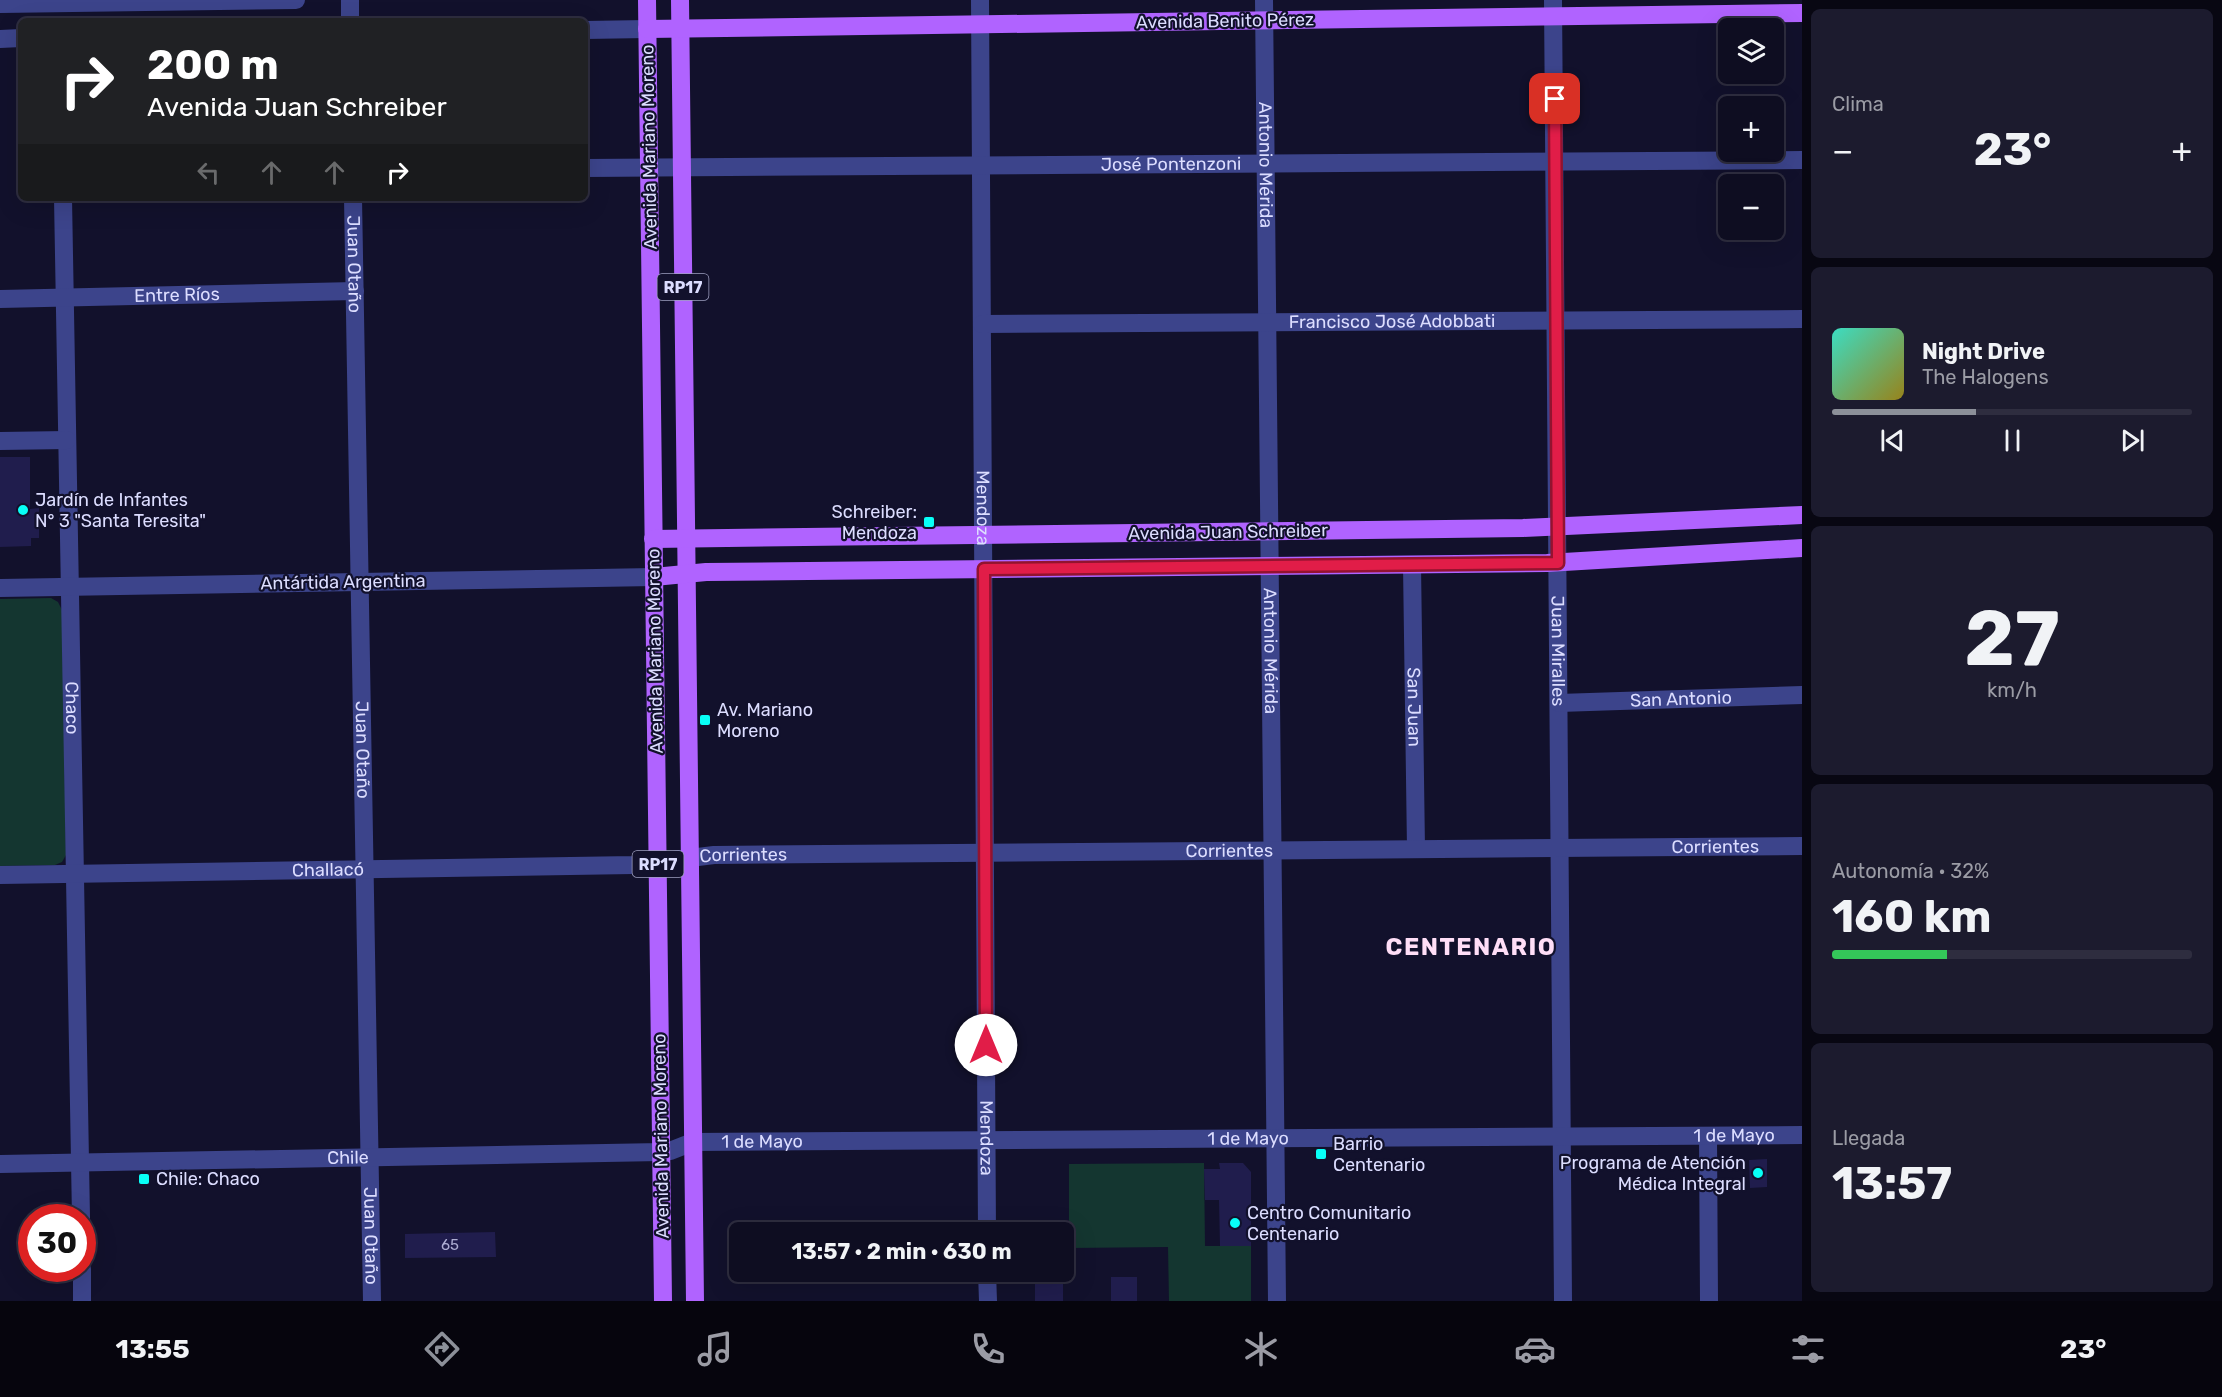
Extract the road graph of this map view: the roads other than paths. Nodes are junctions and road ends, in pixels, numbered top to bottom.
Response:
1 (296, 0) edge
2 (350, 0) edge
3 (647, 0) edge
4 (680, 0) edge
5 (980, 0) edge
6 (1264, 0) edge
7 (0, 4) edge
8 (60, 8) edge
9 (1554, 8) edge
10 (1802, 13) edge
11 (350, 18) edge
12 (1264, 21) junction
13 (981, 24) junction
14 (647, 29) junction
15 (681, 29) junction
16 (588, 30) edge
17 (18, 38) edge
18 (0, 39) edge
19 (1802, 160) edge
20 (1555, 162) junction
21 (1266, 164) junction
22 (981, 165) junction
23 (682, 167) junction
24 (588, 168) edge
25 (649, 168) junction
26 (63, 201) edge
27 (353, 201) edge
28 (355, 291) junction
29 (65, 298) junction
30 (0, 299) edge
31 (1802, 319) edge
32 (1556, 321) junction
33 (1267, 322) junction
34 (982, 324) junction
35 (67, 440) junction
36 (0, 441) edge
37 (1802, 515) edge
38 (1558, 527) junction
39 (1269, 531) junction
40 (983, 535) junction
41 (653, 539) junction
42 (686, 539) junction
43 (1802, 548) edge
44 (1558, 563) junction
45 (1412, 565) junction
46 (1270, 566) junction
47 (984, 569) junction
48 (687, 574) junction
49 (654, 577) junction
50 (360, 582) junction
51 (70, 586) junction
52 (0, 588) edge
53 (1802, 695) edge
54 (1559, 703) junction
55 (1802, 846) edge
56 (1560, 848) junction
57 (1416, 849) junction
58 (1272, 850) junction
59 (985, 853) junction
60 (690, 856) junction
61 (657, 861) junction
62 (365, 869) junction
63 (75, 874) junction
64 (0, 875) edge
65 (1802, 1135) edge
66 (1708, 1136) junction
67 (1562, 1137) junction
68 (1275, 1138) junction
69 (987, 1141) junction
70 (693, 1142) junction
71 (661, 1152) junction
72 (370, 1158) junction
73 (80, 1163) junction
74 (0, 1164) edge
75 (81, 1204) edge
76 (987, 1222) edge
77 (82, 1282) edge
78 (987, 1282) edge
79 (82, 1301) edge
80 (372, 1301) edge
81 (663, 1301) edge
82 (695, 1301) edge
83 (988, 1301) edge
84 (1276, 1301) edge
85 (1563, 1301) edge
86 (1709, 1301) edge

1 - 8 street
2 - 11 street
3 - 14 main road, Avenida Mariano Moreno / RP17
4 - 15 main road, Avenida Mariano Moreno / RP17
5 - 13 street, Mendoza
6 - 12 street, Antonio Mérida
7 - 8 street
9 - 10 main road, Avenida Benito Pérez
9 - 12 main road, Avenida Benito Pérez
9 - 20 street, Juan Miralles
12 - 13 main road, Avenida Benito Pérez
12 - 21 street, Antonio Mérida
13 - 15 main road, Avenida Benito Pérez
13 - 22 street, Mendoza
14 - 15 main road, Avenida Benito Pérez
14 - 16 street
14 - 25 main road, Avenida Mariano Moreno / RP17
15 - 23 main road, Avenida Mariano Moreno / RP17
17 - 18 street
19 - 20 street, José Pontenzoni
20 - 21 street, José Pontenzoni
20 - 32 street, Juan Miralles
21 - 22 street, José Pontenzoni
21 - 33 street, Antonio Mérida
22 - 23 street, José Pontenzoni
22 - 34 street, Mendoza
23 - 25 street, José Pontenzoni
23 - 42 main road, Avenida Mariano Moreno / RP17
24 - 25 street, José Pontenzoni
25 - 41 main road, Avenida Mariano Moreno / RP17
26 - 29 street, Chaco
27 - 28 street, Juan Otaño
28 - 29 street, Entre Ríos
28 - 50 street, Juan Otaño
29 - 30 street, Entre Ríos
29 - 35 street, Chaco
31 - 32 street, Francisco José Adobbati
32 - 33 street, Francisco José Adobbati
32 - 38 street, Juan Miralles
33 - 34 street, Francisco José Adobbati
33 - 39 street, Antonio Mérida
34 - 40 street, Mendoza
35 - 36 street
35 - 51 street, Chaco
37 - 38 main road, Avenida Juan Schreiber
38 - 39 main road, Avenida Juan Schreiber
38 - 44 street, Juan Miralles
39 - 40 main road, Avenida Juan Schreiber
39 - 46 street, Antonio Mérida
40 - 42 main road, Avenida Juan Schreiber
40 - 47 street, Mendoza
41 - 42 main road, Avenida Juan Schreiber
41 - 49 main road, Avenida Mariano Moreno / RP17
42 - 48 main road, Avenida Mariano Moreno / RP17
43 - 44 main road, Avenida Juan Schreiber
44 - 45 main road, Avenida Juan Schreiber
44 - 54 street, Juan Miralles
45 - 46 main road, Avenida Juan Schreiber
45 - 57 street, San Juan
46 - 47 main road, Avenida Juan Schreiber
46 - 58 street, Antonio Mérida
47 - 48 main road, Avenida Juan Schreiber
47 - 59 street, Mendoza
48 - 49 main road, Antártida Argentina
48 - 60 main road, Avenida Mariano Moreno / RP17
49 - 50 street, Antártida Argentina
49 - 61 main road, Avenida Mariano Moreno / RP17
50 - 51 street, Antártida Argentina
50 - 62 street, Juan Otaño
51 - 52 street, Antártida Argentina
51 - 63 street, Chaco
53 - 54 street, San Antonio
54 - 56 street, Juan Miralles
55 - 56 street, Corrientes
56 - 57 street, Corrientes
56 - 67 street, Juan Miralles
57 - 58 street, Corrientes
58 - 59 street, Corrientes
58 - 68 street, Antonio Mérida
59 - 60 street, Corrientes
59 - 69 street, Mendoza
60 - 61 street, Corrientes
60 - 70 main road, Avenida Mariano Moreno / RP17
61 - 62 street, Challacó
61 - 71 main road, Avenida Mariano Moreno / RP17
62 - 63 street, Challacó
62 - 72 street, Juan Otaño
63 - 64 street, Challacó
63 - 73 street, Chaco
65 - 66 street, 1 de Mayo
66 - 67 street, 1 de Mayo
66 - 86 street
67 - 68 street, 1 de Mayo
67 - 85 street, Juan Miralles
68 - 69 street, 1 de Mayo
68 - 84 street, Antonio Mérida
69 - 70 street, 1 de Mayo
69 - 76 street, Mendoza
70 - 71 street, Chile
70 - 82 main road, Avenida Mariano Moreno / RP17
71 - 72 street, Chile
71 - 81 main road, Avenida Mariano Moreno / RP17
72 - 73 street, Chile
72 - 80 street, Juan Otaño
73 - 74 street, Chile
73 - 75 street, Chaco
77 - 79 street
78 - 83 street

